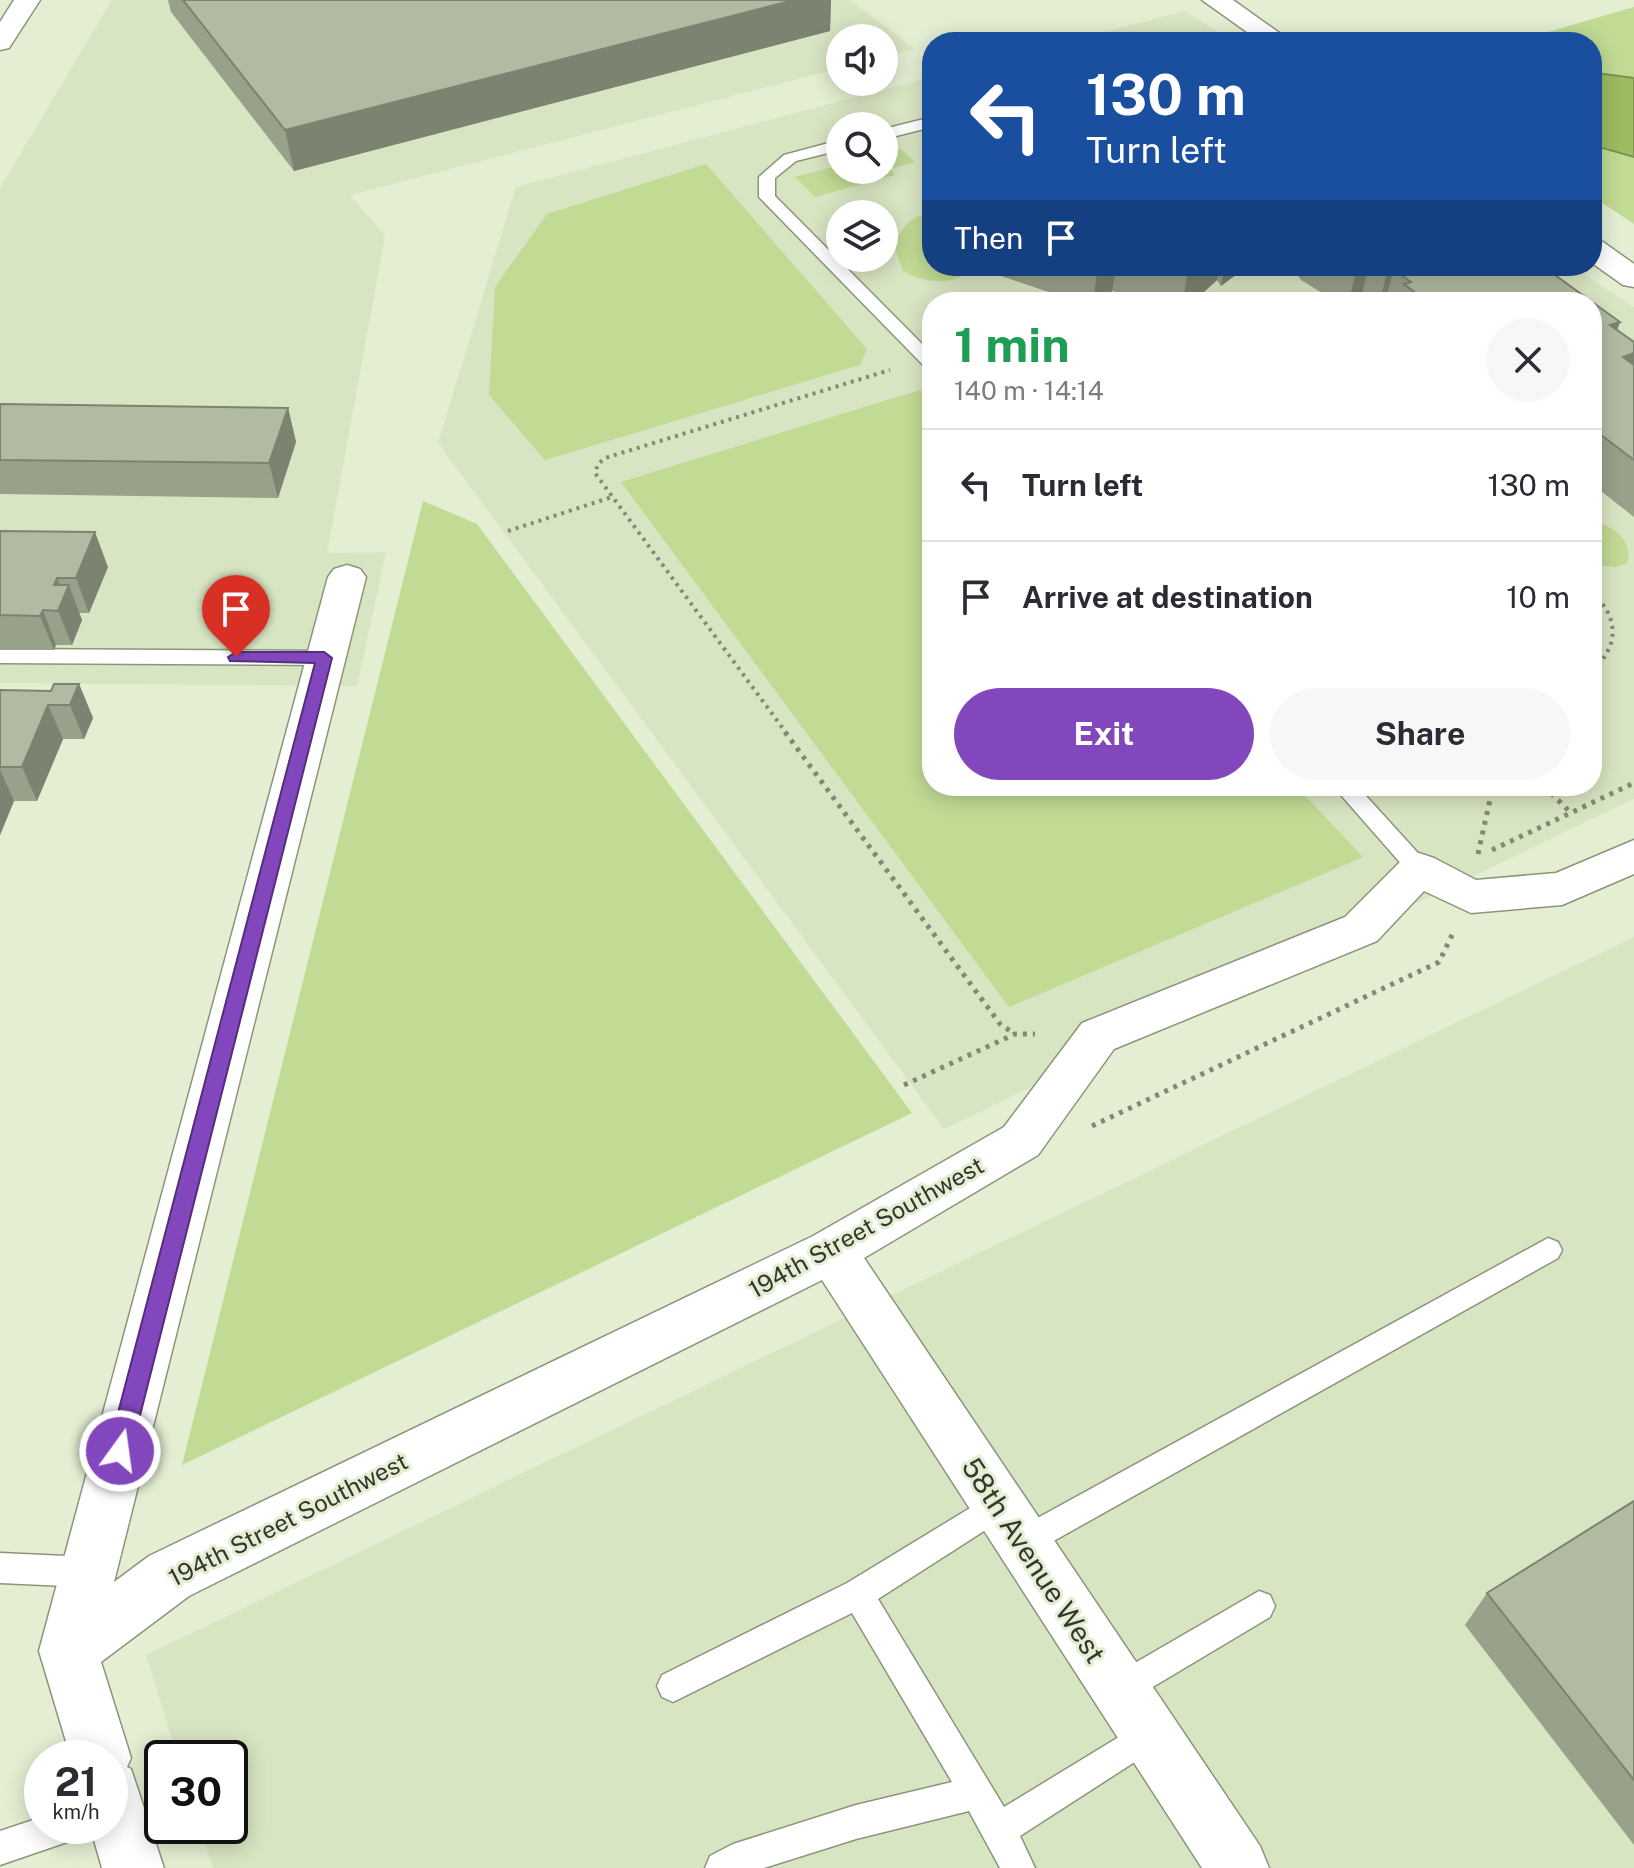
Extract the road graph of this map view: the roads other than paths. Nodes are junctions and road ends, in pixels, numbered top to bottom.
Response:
1 (27, 0) edge
2 (1215, 0) edge
3 (1264, 32) edge
4 (0, 42) edge
5 (922, 124) edge
6 (898, 130) edge
7 (826, 149) edge
8 (1602, 256) edge
9 (1634, 278) edge
10 (922, 354) edge
11 (347, 577) dead end
12 (0, 656) edge
13 (324, 658) junction
14 (1353, 796) edge
15 (1634, 856) edge
16 (1419, 869) junction
17 (1548, 1250) dead end
18 (831, 1251) junction
19 (1011, 1524) junction
20 (0, 1568) edge
21 (88, 1572) junction
22 (858, 1594) junction
23 (1259, 1606) dead end
24 (68, 1651) junction
25 (673, 1686) dead end
26 (1120, 1689) junction
27 (1150, 1734) junction
28 (88, 1740) edge
29 (974, 1793) junction
30 (999, 1830) junction
31 (24, 1836) edge
32 (122, 1844) edge
33 (0, 1848) edge
34 (133, 1868) edge
35 (722, 1868) edge
36 (1018, 1868) edge
37 (1238, 1868) edge

1 - 4 main road
2 - 3 main road
5 - 6 lane
7 - 10 lane
8 - 9 main road
11 - 13 main road
12 - 13 lane
13 - 21 main road
14 - 16 lane
15 - 16 main road
16 - 18 main road, 194th Street Southwest
17 - 19 lane
18 - 19 main road, 58th Avenue West
18 - 24 main road, 194th Street Southwest
19 - 22 lane
19 - 26 main road, 58th Avenue West
20 - 21 lane
21 - 24 main road
22 - 25 lane
22 - 29 lane
23 - 26 lane
24 - 28 main road
26 - 27 main road, 58th Avenue West
27 - 30 lane
27 - 37 main road, 58th Avenue West
29 - 30 lane
29 - 35 lane
30 - 36 lane
31 - 33 lane
32 - 34 main road

